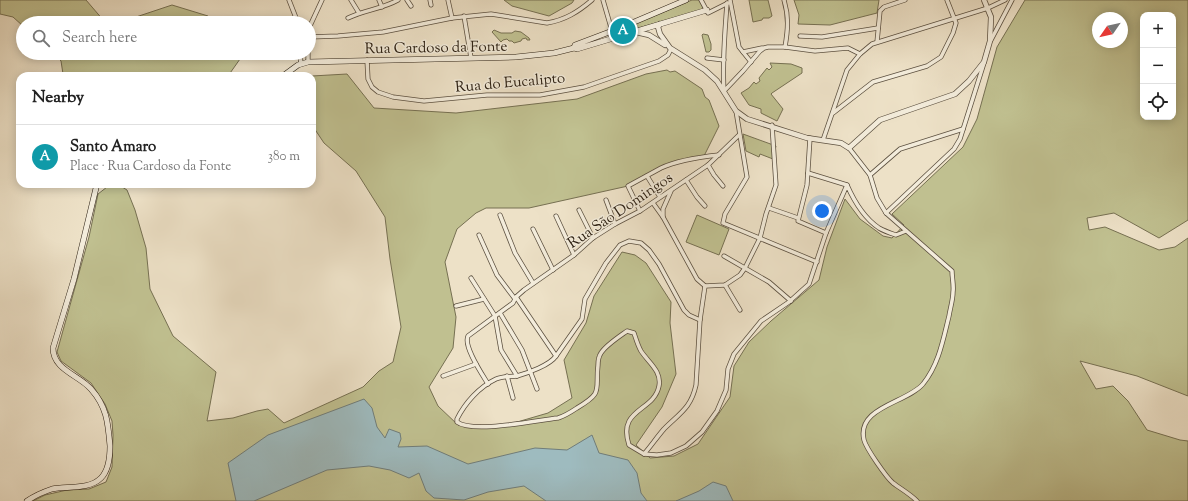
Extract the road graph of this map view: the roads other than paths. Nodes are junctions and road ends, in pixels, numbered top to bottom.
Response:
1 (289, 0) edge
2 (322, 0) edge
3 (351, 0) edge
4 (379, 0) edge
5 (398, 0) edge
6 (407, 0) edge
7 (430, 0) edge
8 (448, 0) edge
9 (592, 0) edge
10 (603, 0) edge
11 (686, 0) edge
12 (701, 0) edge
13 (784, 0) edge
14 (905, 0) edge
15 (947, 0) edge
16 (984, 0) edge
17 (1005, 0) edge
18 (1012, 0) edge
19 (730, 1) edge
20 (431, 5) dead end
21 (411, 6) dead end
22 (382, 7) junction
23 (988, 8) junction
24 (707, 10) junction
25 (359, 13) junction
26 (295, 16) edge
27 (315, 16) edge
28 (464, 16) junction
29 (348, 18) dead end
30 (452, 18) junction
31 (955, 19) junction
32 (660, 24) junction
33 (878, 28) junction
34 (612, 31) junction
35 (632, 32) junction
36 (800, 36) dead end
37 (316, 37) edge
38 (615, 38) junction
39 (990, 41) junction
40 (877, 42) junction
41 (785, 47) junction
42 (574, 48) junction
43 (671, 48) junction
44 (764, 48) junction
45 (743, 52) junction
46 (860, 54) junction
47 (471, 58) junction
48 (707, 58) dead end
49 (299, 60) edge
50 (367, 60) junction
51 (724, 60) junction
52 (308, 62) joint
53 (751, 62) junction
54 (984, 62) junction
55 (299, 64) junction
56 (288, 72) edge
57 (724, 91) junction
58 (736, 111) junction
59 (832, 114) junction
60 (772, 126) junction
61 (963, 130) junction
62 (739, 135) junction
63 (810, 138) junction
64 (823, 140) junction
65 (849, 148) junction
66 (719, 155) junction
67 (708, 165) junction
68 (808, 173) junction
69 (870, 175) junction
70 (647, 176) junction
71 (686, 180) junction
72 (847, 185) junction
73 (723, 186) dead end
74 (96, 188) edge
75 (671, 190) junction
76 (660, 197) junction
77 (606, 200) dead end
78 (653, 203) junction
79 (705, 206) dead end
80 (769, 208) junction
81 (580, 210) dead end
82 (640, 211) junction
83 (886, 213) junction
84 (500, 215) dead end
85 (556, 216) dead end
86 (663, 217) junction
87 (798, 218) junction
88 (615, 224) junction
89 (533, 229) dead end
90 (906, 231) junction
91 (826, 233) junction
92 (479, 235) dead end
93 (594, 238) junction
94 (760, 238) junction
95 (574, 255) junction
96 (724, 256) dead end
97 (817, 262) junction
98 (745, 268) junction
99 (553, 270) junction
100 (471, 278) dead end
101 (533, 283) junction
102 (725, 285) junction
103 (705, 286) junction
104 (516, 298) junction
105 (484, 299) junction
106 (791, 300) junction
107 (456, 306) dead end
108 (740, 310) dead end
109 (500, 313) junction
110 (495, 316) junction
111 (700, 320) junction
112 (556, 356) junction
113 (476, 364) junction
114 (530, 371) junction
115 (443, 376) dead end
116 (507, 376) junction
117 (517, 376) junction
118 (488, 384) junction
119 (537, 389) dead end
120 (513, 398) dead end
121 (644, 454) junction
122 (26, 501) edge
123 (917, 501) edge

1 - 26 street
2 - 27 street
3 - 25 street
4 - 22 street
5 - 22 street
6 - 21 street
7 - 20 street
8 - 30 street
9 - 28 street
10 - 34 street
11 - 34 main road, Rua Cardoso da Fonte
12 - 24 street
13 - 41 street
14 - 33 street
15 - 31 street
16 - 23 street
17 - 23 street
18 - 39 street
19 - 24 street, Rua Cardoso da Fonte
19 - 45 street
19 - 51 street
22 - 25 street
23 - 31 street
23 - 39 street
24 - 32 main road, Rua Cardoso da Fonte
25 - 29 street
28 - 30 street
28 - 47 street
30 - 37 street
31 - 40 street
31 - 59 street
32 - 35 main road, Rua Cardoso da Fonte
32 - 43 street
33 - 36 street
33 - 40 street
34 - 38 main road
34 - 42 main road, Rua Cardoso da Fonte
35 - 38 main road, Rua Cardoso da Fonte
35 - 43 street
38 - 42 main road, Rua Cardoso da Fonte
39 - 54 street
40 - 46 street
41 - 44 street
41 - 46 street
42 - 47 main road, Rua Cardoso da Fonte
43 - 50 street, Rua do Eucalipto
43 - 57 street
44 - 45 street
44 - 53 street
45 - 53 street
46 - 59 street
47 - 50 main road, Rua Cardoso da Fonte
48 - 51 street
49 - 55 street
50 - 52 main road, Rua Cardoso da Fonte
51 - 57 street
52 - 55 main road, Rua Cardoso da Fonte
53 - 57 street
54 - 61 street
54 - 65 street
55 - 56 main road
57 - 58 street
58 - 60 street
58 - 62 street
59 - 64 street
60 - 63 street
60 - 80 street
61 - 69 street
61 - 83 street
62 - 66 street, Rua São Domingos
62 - 94 street
63 - 64 street
63 - 68 street
64 - 65 street
65 - 69 street
66 - 67 street, Rua São Domingos
66 - 70 street
67 - 71 street, Rua São Domingos
67 - 73 street
68 - 72 street
68 - 87 street
69 - 83 street
70 - 76 street
70 - 82 street
71 - 75 street, Rua São Domingos
71 - 79 street
72 - 90 street
72 - 91 street
74 - 122 main road
75 - 76 street, Rua São Domingos
75 - 86 street
76 - 78 street, Rua São Domingos
77 - 88 street
78 - 82 street, Rua São Domingos
78 - 86 street
80 - 87 street
80 - 94 street
81 - 93 street
82 - 88 street, Rua São Domingos
83 - 90 street
84 - 101 street
85 - 95 street
86 - 103 street
87 - 91 street
88 - 93 street, Rua São Domingos
89 - 99 street
90 - 123 street
91 - 97 street
92 - 104 street
93 - 95 street, Rua São Domingos
94 - 97 street
94 - 98 street
95 - 99 street, Rua São Domingos
96 - 98 street
97 - 106 street
98 - 102 street
98 - 106 street
99 - 101 street, Rua São Domingos
100 - 105 street
101 - 104 street, Rua São Domingos
102 - 103 street
102 - 108 street
103 - 111 street
104 - 109 street, Rua São Domingos
104 - 112 street
105 - 107 street
105 - 110 street
106 - 121 street
109 - 110 street, Rua São Domingos
109 - 114 street
110 - 113 street, Rua São Domingos
110 - 117 street
111 - 112 street
111 - 121 street
112 - 114 street
113 - 115 street
113 - 118 street
114 - 117 street
114 - 119 street
116 - 117 street
116 - 118 street
116 - 120 street
118 - 121 street

